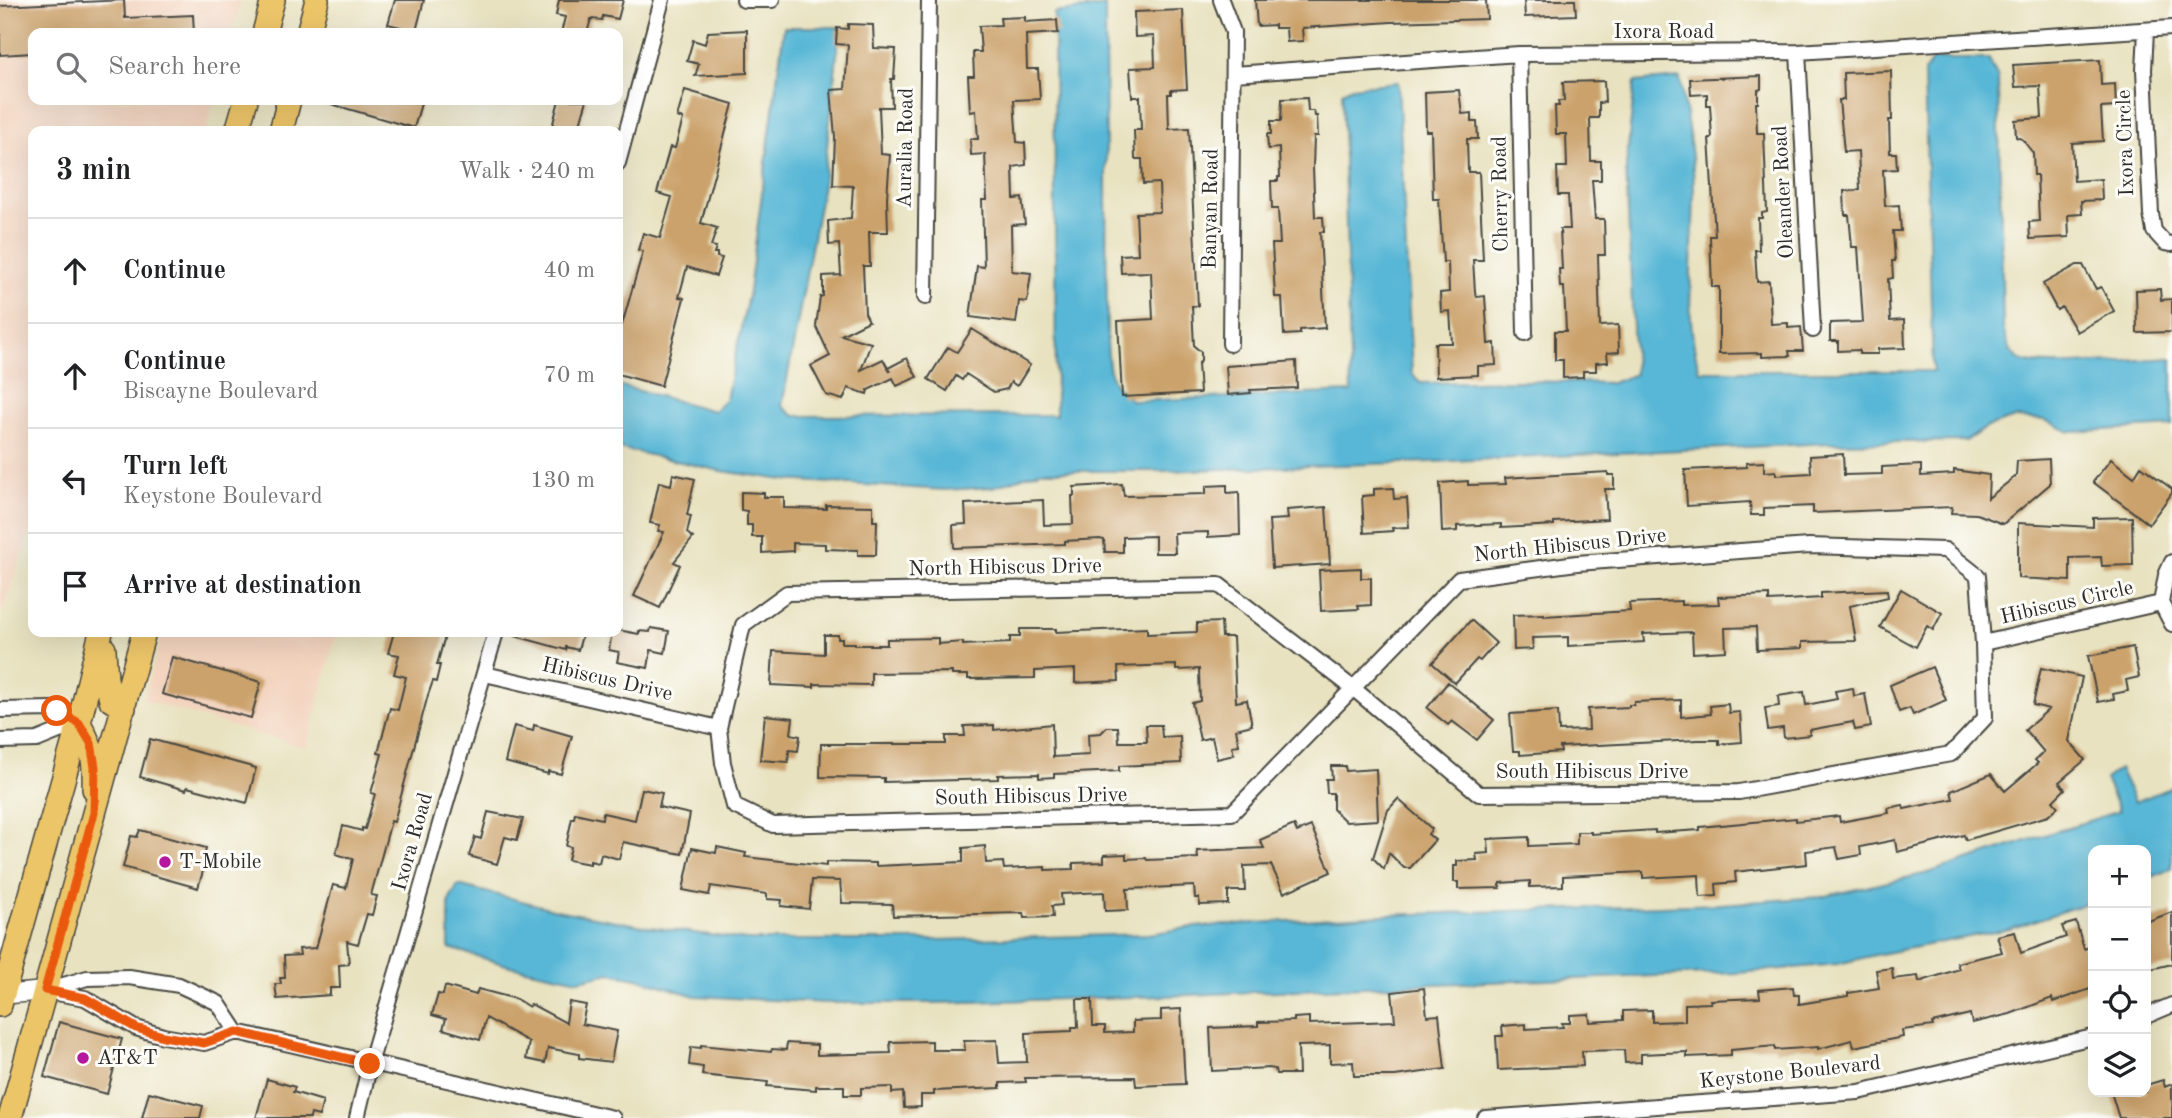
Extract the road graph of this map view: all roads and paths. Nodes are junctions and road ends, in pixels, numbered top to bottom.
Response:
1 (273, 0) edge
2 (317, 0) edge
3 (662, 0) edge
4 (744, 0) edge
5 (772, 0) edge
6 (929, 0) edge
7 (1221, 0) edge
8 (265, 28) edge
9 (309, 28) edge
10 (2172, 28) edge
11 (2146, 30) junction
12 (1798, 52) junction
13 (1519, 54) junction
14 (1234, 74) junction
15 (245, 105) edge
16 (288, 105) edge
17 (238, 126) edge
18 (282, 126) edge
19 (623, 144) edge
20 (2172, 244) edge
21 (925, 297) dead end
22 (1813, 330) dead end
23 (1525, 333) dead end
24 (1230, 344) dead end
25 (2172, 562) edge
26 (2161, 603) junction
27 (2172, 624) edge
28 (101, 637) edge
29 (102, 637) edge
30 (143, 637) edge
31 (495, 637) edge
32 (1983, 643) junction
33 (485, 674) junction
34 (1354, 689) junction
35 (124, 708) junction
36 (0, 710) edge
37 (79, 723) junction
38 (719, 728) junction
39 (0, 741) edge
40 (94, 813) junction
41 (45, 990) junction
42 (1, 998) edge
43 (2172, 1004) edge
44 (2151, 1014) edge
45 (237, 1032) junction
46 (2088, 1038) edge
47 (370, 1064) junction
48 (10, 1118) edge
49 (357, 1118) edge
50 (612, 1118) edge
51 (1485, 1118) edge

1 - 8 main road
2 - 9 main road
3 - 19 street
4 - 5 street
6 - 21 street, Auralia Road
7 - 14 street
10 - 11 street, Ixora Road
11 - 12 street, Ixora Road
11 - 20 street, Ixora Circle
12 - 13 street, Ixora Road
12 - 22 street, Oleander Road
13 - 14 street, Ixora Road
13 - 23 street, Cherry Road
14 - 24 street, Banyan Road
15 - 17 main road
16 - 18 main road
25 - 26 street, Hibiscus Circle
26 - 27 street, Hibiscus Circle
26 - 32 street, Hibiscus Circle
28 - 37 main road
29 - 35 main road
30 - 35 main road
31 - 33 street, Ixora Road
32 - 34 street, North Hibiscus Drive
32 - 34 street, South Hibiscus Drive
33 - 38 street, Hibiscus Drive
33 - 47 street, Ixora Road
34 - 38 street, South Hibiscus Drive
34 - 38 street, North Hibiscus Drive
35 - 40 main road
36 - 37 street
37 - 39 street
37 - 40 main road
37 - 42 main road
40 - 41 main road
41 - 42 street
41 - 45 street
41 - 45 street
41 - 48 main road
43 - 44 street
45 - 47 street
46 - 51 street, Keystone Boulevard
47 - 49 street, Ixora Road
47 - 50 street

